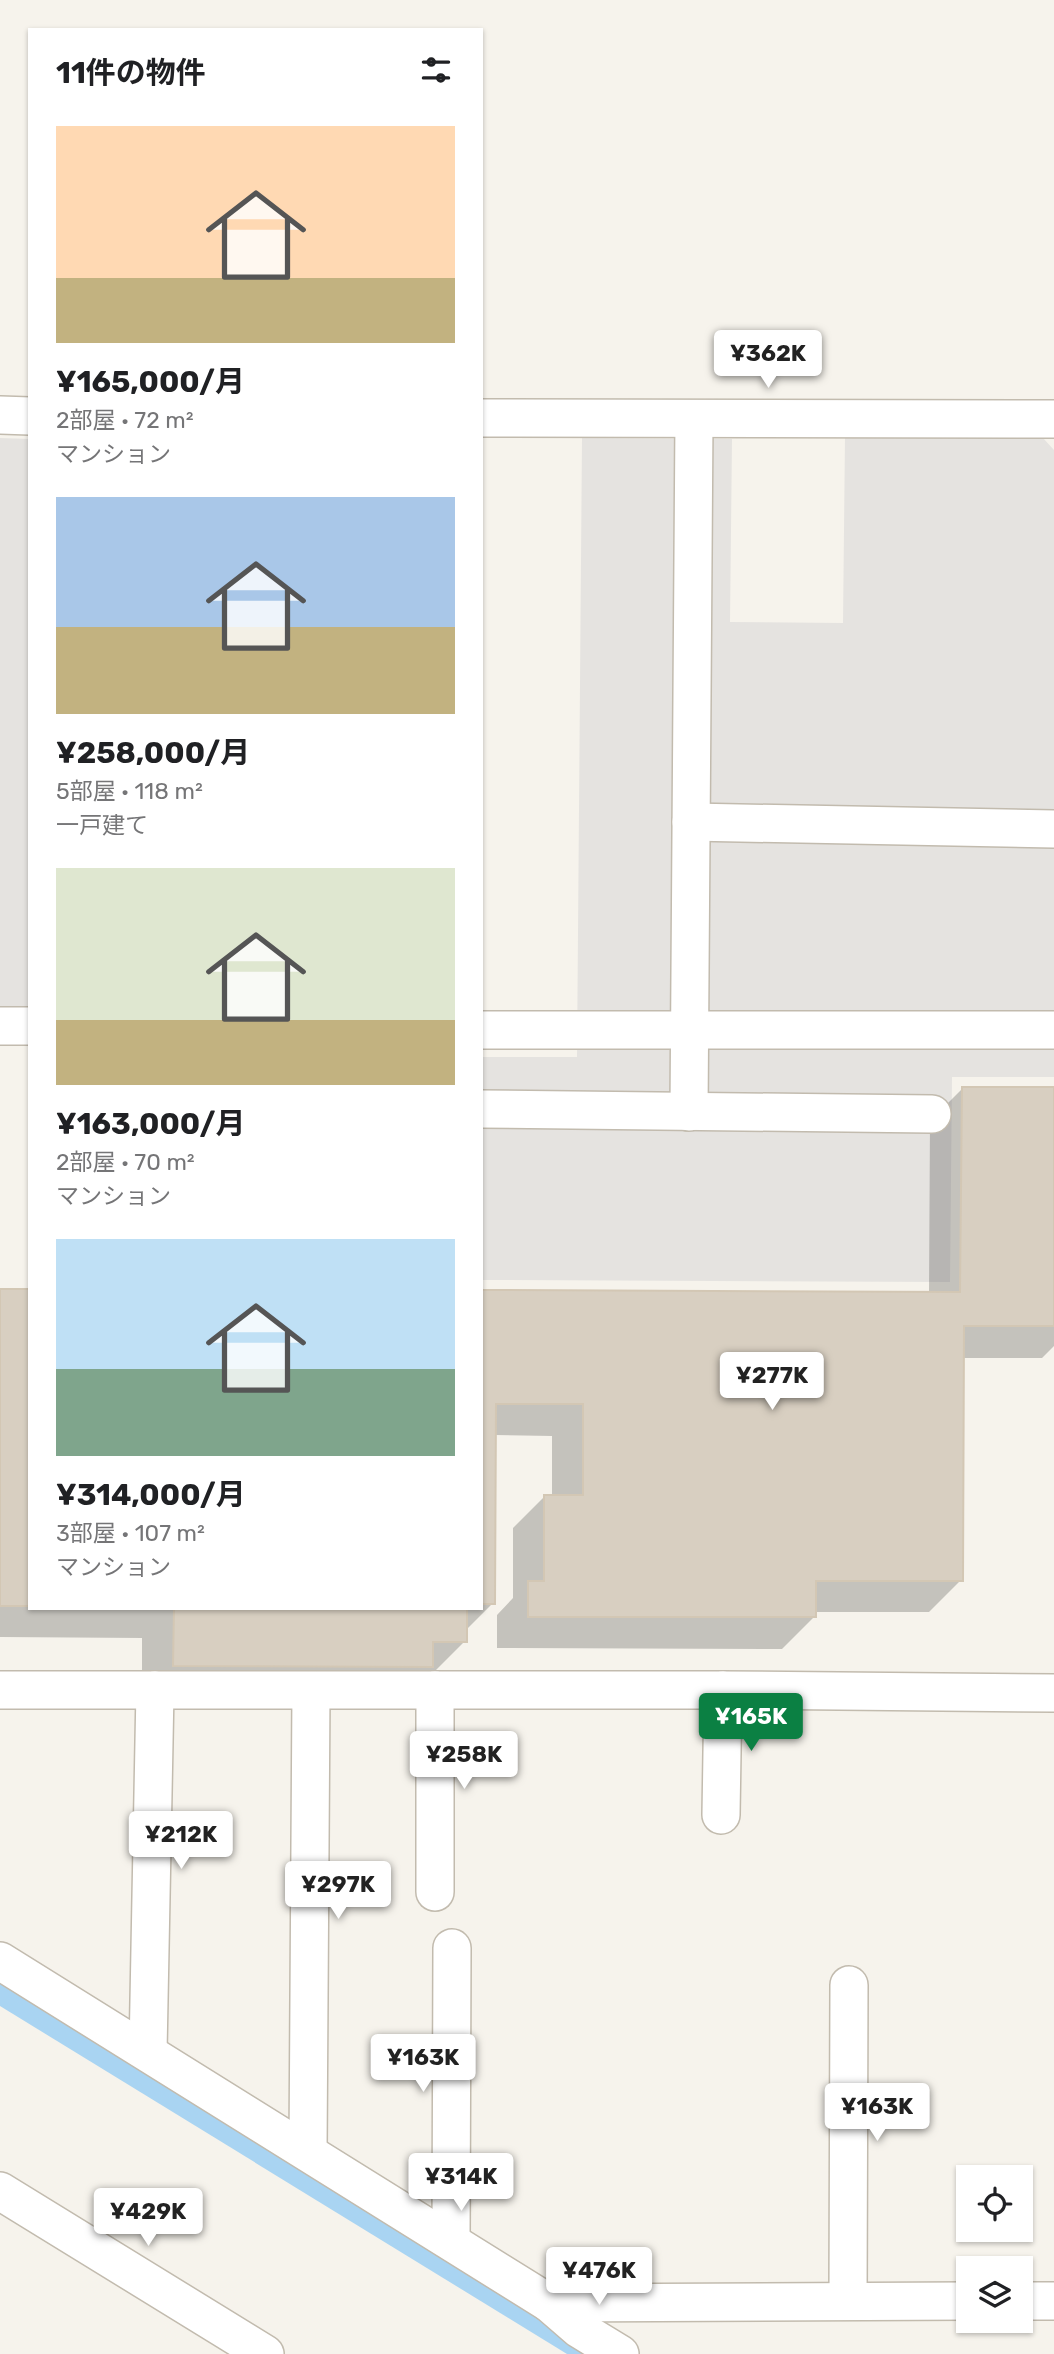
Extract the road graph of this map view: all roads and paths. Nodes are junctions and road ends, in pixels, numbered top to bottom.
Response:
1 (0, 415) edge
2 (28, 415) edge
3 (483, 418) edge
4 (694, 419) junction
5 (1054, 419) edge
6 (691, 822) junction
7 (1054, 829) edge
8 (0, 1026) edge
9 (28, 1026) edge
10 (483, 1030) edge
11 (1054, 1030) edge
12 (691, 1031) junction
13 (483, 1109) edge
14 (689, 1112) junction
15 (932, 1114) dead end
16 (0, 1690) edge
17 (155, 1690) junction
18 (435, 1690) junction
19 (723, 1690) junction
20 (312, 1691) junction
21 (1054, 1693) edge
22 (721, 1815) dead end
23 (435, 1892) dead end
24 (452, 1948) dead end
25 (0, 1961) edge
26 (849, 1985) dead end
27 (148, 2052) junction
28 (308, 2151) junction
29 (0, 2191) edge
30 (451, 2241) junction
31 (848, 2301) junction
32 (956, 2301) edge
33 (1033, 2301) edge
34 (1054, 2301) edge
35 (549, 2303) junction
36 (265, 2354) edge
37 (620, 2354) edge

1 - 2 street
3 - 4 street
4 - 5 street
4 - 6 street
6 - 7 street
6 - 12 street
8 - 9 street
10 - 12 street
11 - 12 street
12 - 14 street
13 - 14 street
14 - 15 street
16 - 17 street
17 - 20 street
17 - 27 street
18 - 19 street
18 - 20 street
18 - 23 street
19 - 21 street
19 - 22 street
20 - 28 street
24 - 30 street
25 - 27 street
26 - 31 street
27 - 28 street
28 - 30 street
29 - 36 street
30 - 35 street
31 - 32 street
31 - 35 street
33 - 34 street
35 - 37 street

